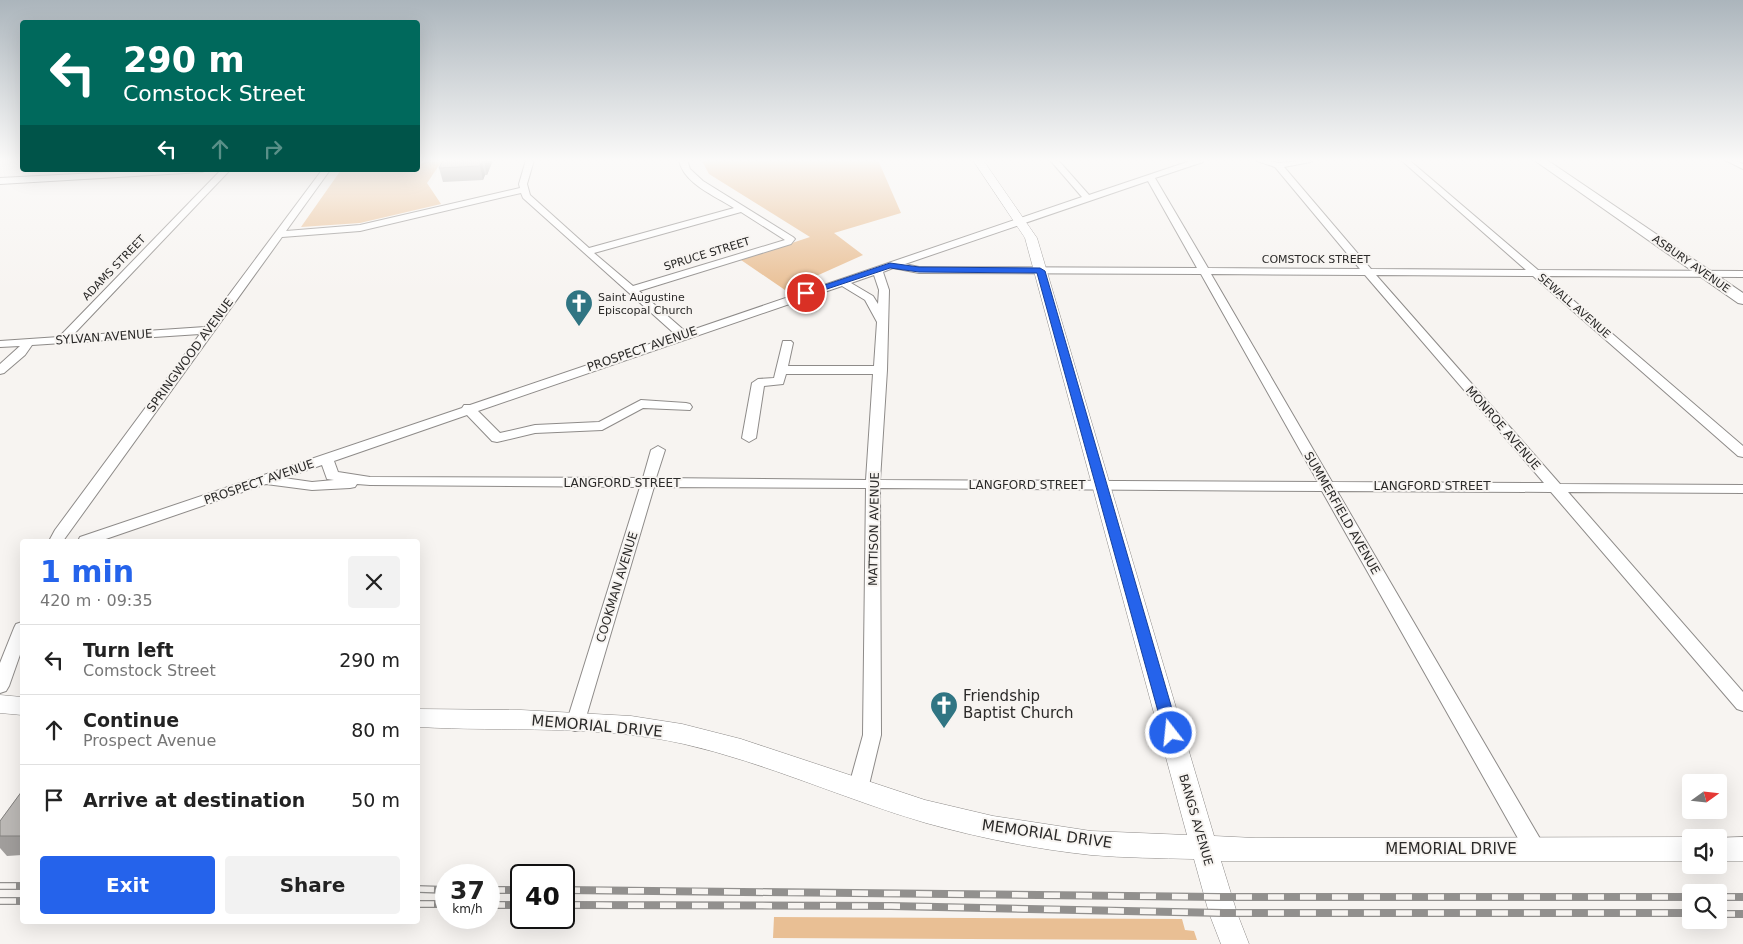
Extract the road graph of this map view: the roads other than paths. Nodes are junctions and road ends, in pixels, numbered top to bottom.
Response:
1 (193, 204) edge
2 (301, 204) edge
3 (463, 204) edge
4 (533, 204) edge
5 (734, 204) edge
6 (1009, 204) edge
7 (1070, 204) edge
8 (1166, 204) edge
9 (1311, 204) edge
10 (1456, 204) edge
11 (1604, 204) edge
12 (742, 209) junction
13 (1021, 221) junction
14 (279, 234) junction
15 (587, 252) junction
16 (890, 265) junction
17 (877, 269) junction
18 (1040, 271) junction
19 (1204, 271) junction
20 (1368, 272) junction
21 (1535, 273) junction
22 (1705, 273) junction
23 (1743, 274) edge
24 (841, 281) junction
25 (632, 290) junction
26 (1743, 300) edge
27 (884, 324) junction
28 (208, 330) junction
29 (683, 335) junction
30 (62, 340) junction
31 (786, 342) dead end
32 (28, 343) junction
33 (0, 344) edge
34 (13, 360) joint
35 (0, 370) edge
36 (781, 370) junction
37 (880, 370) junction
38 (686, 407) dead end
39 (468, 408) junction
40 (749, 438) dead end
41 (658, 450) dead end
42 (1743, 453) edge
43 (326, 458) junction
44 (264, 480) junction
45 (370, 481) junction
46 (648, 483) junction
47 (873, 484) junction
48 (1101, 485) junction
49 (1327, 486) junction
50 (1554, 487) junction
51 (1743, 488) edge
52 (57, 539) edge
53 (91, 539) edge
54 (20, 633) edge
55 (0, 686) edge
56 (0, 704) edge
57 (1743, 704) edge
58 (20, 706) edge
59 (420, 718) edge
60 (575, 724) junction
61 (858, 789) junction
62 (1204, 848) junction
63 (1535, 849) junction
64 (1682, 849) edge
65 (1727, 849) edge
66 (1743, 849) edge
67 (1234, 944) edge

1 - 30 street, ADAMS STREET
2 - 14 street, SPRINGWOOD AVENUE
3 - 14 street
4 - 15 street
5 - 12 street
6 - 13 street, BANGS AVENUE
7 - 13 street, PROSPECT AVENUE
8 - 19 street, SUMMERFIELD AVENUE
9 - 20 street, MONROE AVENUE
10 - 21 street, SEWALL AVENUE
11 - 22 main road, ASBURY AVENUE
12 - 15 street
12 - 25 street, SPRUCE STREET
13 - 16 street, PROSPECT AVENUE
13 - 18 street, BANGS AVENUE
14 - 28 street, SPRINGWOOD AVENUE
15 - 25 street
16 - 17 street, PROSPECT AVENUE
16 - 18 street, COMSTOCK STREET
17 - 24 street, PROSPECT AVENUE
17 - 27 street, MATTISON AVENUE
18 - 19 street, COMSTOCK STREET
18 - 48 street, BANGS AVENUE
19 - 20 street, COMSTOCK STREET
19 - 49 street, SUMMERFIELD AVENUE
20 - 21 street, COMSTOCK STREET
20 - 50 street, MONROE AVENUE
21 - 22 street, COMSTOCK STREET
21 - 42 street, SEWALL AVENUE
22 - 23 street, COMSTOCK STREET
22 - 26 main road, ASBURY AVENUE
24 - 27 street
24 - 29 street, PROSPECT AVENUE
25 - 29 street
27 - 37 street, MATTISON AVENUE
28 - 30 street, SYLVAN AVENUE
28 - 52 street, SPRINGWOOD AVENUE
29 - 39 street, PROSPECT AVENUE
30 - 32 street, SYLVAN AVENUE
31 - 36 street
32 - 33 street, SYLVAN AVENUE
32 - 34 street
34 - 35 street
36 - 37 street
36 - 40 street
37 - 47 street, MATTISON AVENUE
38 - 39 street
39 - 43 street, PROSPECT AVENUE
41 - 46 street, COOKMAN AVENUE
43 - 44 street, PROSPECT AVENUE
43 - 45 street, LANGFORD STREET
44 - 45 street, LANGFORD STREET
44 - 53 street, PROSPECT AVENUE
45 - 46 street, LANGFORD STREET
46 - 47 street, LANGFORD STREET
46 - 60 street, COOKMAN AVENUE
47 - 48 street, LANGFORD STREET
47 - 61 street, MATTISON AVENUE
48 - 49 street, LANGFORD STREET
48 - 62 street, BANGS AVENUE
49 - 50 street, LANGFORD STREET
49 - 63 street, SUMMERFIELD AVENUE
50 - 51 street, LANGFORD STREET
50 - 57 street, MONROE AVENUE
54 - 55 street
56 - 58 street
59 - 60 street, MEMORIAL DRIVE
60 - 61 street, MEMORIAL DRIVE
61 - 62 street, MEMORIAL DRIVE
62 - 63 street, MEMORIAL DRIVE
62 - 67 street, BANGS AVENUE
63 - 64 street, MEMORIAL DRIVE
65 - 66 street

